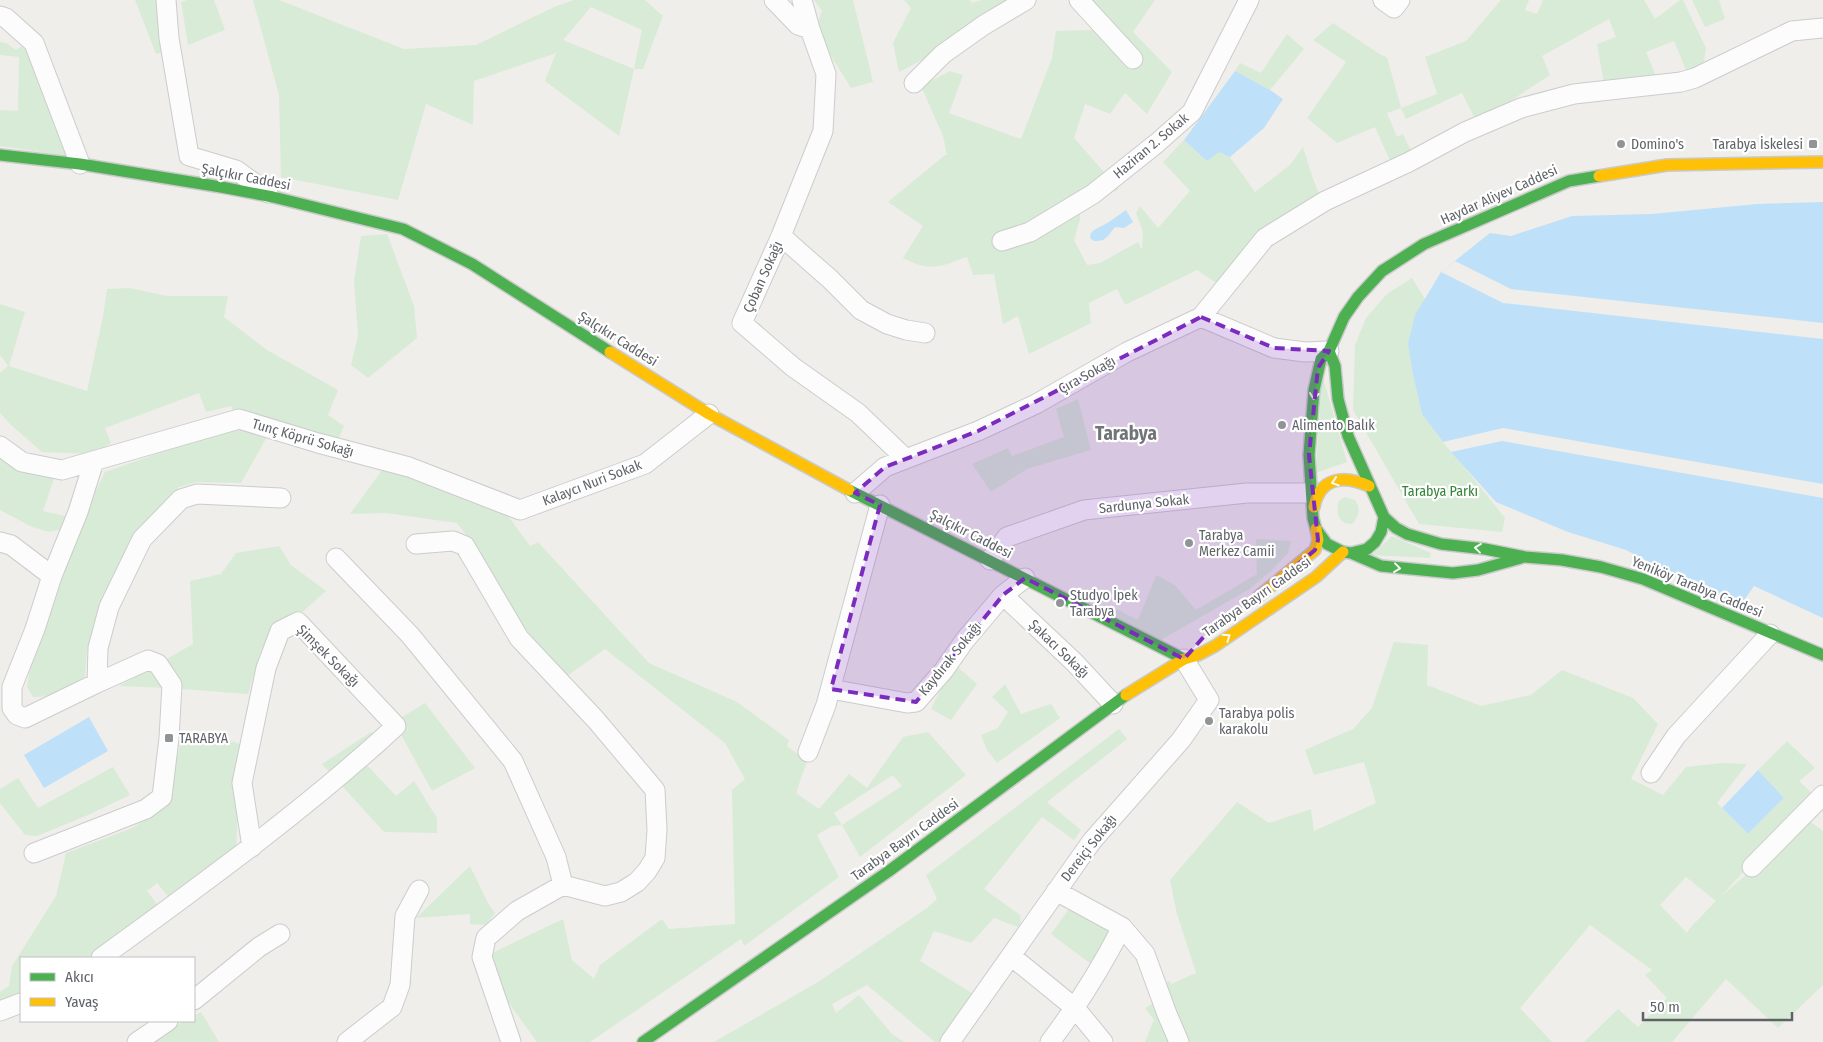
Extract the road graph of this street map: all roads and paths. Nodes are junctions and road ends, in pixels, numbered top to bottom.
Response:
1 (166, 0) edge
2 (774, 0) edge
3 (802, 0) edge
4 (1026, 0) edge
5 (1078, 0) edge
6 (1249, 0) edge
7 (1383, 0) edge
8 (1400, 0) edge
9 (0, 16) edge
10 (1823, 28) edge
11 (810, 29) junction
12 (1132, 59) dead end
13 (914, 83) dead end
14 (0, 154) edge
15 (1823, 162) edge
16 (80, 164) junction
17 (273, 197) junction
18 (781, 236) junction
19 (1002, 241) dead end
20 (1201, 317) junction
21 (925, 334) dead end
22 (1329, 351) junction
23 (709, 414) junction
24 (0, 446) edge
25 (906, 459) junction
26 (94, 460) junction
27 (1369, 486) junction
28 (855, 492) junction
29 (281, 498) dead end
30 (1313, 500) junction
31 (880, 505) junction
32 (520, 510) joint
33 (1384, 517) junction
34 (1316, 529) junction
35 (0, 542) edge
36 (416, 544) dead end
37 (1347, 552) junction
38 (1525, 557) junction
39 (336, 558) dead end
40 (990, 560) junction
41 (52, 576) junction
42 (1024, 578) junction
43 (1003, 595) junction
44 (1247, 605) dead end
45 (1770, 634) junction
46 (1189, 652) junction
47 (1823, 655) edge
48 (97, 683) junction
49 (831, 689) junction
50 (1113, 704) junction
51 (808, 752) dead end
52 (1651, 773) dead end
53 (1823, 795) edge
54 (252, 847) junction
55 (34, 853) dead end
56 (1752, 866) dead end
57 (563, 885) junction
58 (419, 890) dead end
59 (1056, 891) junction
60 (1122, 927) junction
61 (280, 934) dead end
62 (1010, 956) junction
63 (102, 957) edge
64 (195, 999) edge
65 (20, 1003) edge
66 (1075, 1008) junction
67 (0, 1011) edge
68 (167, 1022) edge
69 (137, 1042) edge
70 (347, 1042) edge
71 (511, 1042) edge
72 (643, 1042) edge
73 (950, 1042) edge
74 (1050, 1042) edge
75 (1103, 1042) edge
76 (1179, 1042) edge

1 - 17 street
2 - 11 street
3 - 11 street, Çoban Sokağı
4 - 13 street
5 - 12 street
6 - 19 street, Haziran 2. Sokak
7 - 8 street
9 - 16 street
10 - 20 street
11 - 18 street, Çoban Sokağı
14 - 16 main road, Şalçıkır Caddesi
15 - 22 main road, Haydar Aliyev Caddesi
16 - 17 main road, Şalçıkır Caddesi
17 - 23 main road, Şalçıkır Caddesi
18 - 21 street
18 - 25 street, Çoban Sokağı
20 - 22 street
20 - 25 street, Çıra Sokağı
22 - 27 main road
22 -> 30 main road, Haydar Aliyev Caddesi
23 - 28 main road, Şalçıkır Caddesi
23 - 32 street, Kalaycı Nuri Sokak
24 - 26 street, Tunç Köprü Sokağı
25 - 28 street, Çıra Sokağı
26 - 32 street, Tunç Köprü Sokağı
26 - 41 street
27 -> 30 main road
27 - 33 main road
28 - 31 main road, Şalçıkır Caddesi
29 - 48 street
30 - 34 main road
30 - 40 street, Sardunya Sokak
31 - 40 main road, Şalçıkır Caddesi
31 - 49 street
33 - 37 main road
38 -> 33 main road
34 - 37 main road
34 - 44 main road, Tarabya Bayırı Caddesi
35 - 41 street
36 - 57 street
37 -> 38 main road
46 -> 37 main road, Tarabya Bayırı Caddesi
38 - 45 main road, Yeniköy Tarabya Caddesi
39 - 57 street
40 - 42 main road, Şalçıkır Caddesi
41 - 48 street
42 - 43 street, Kaydırak Sokağı
42 - 46 main road, Şalçıkır Caddesi
43 - 49 street, Kaydırak Sokağı
43 - 50 street, Şakacı Sokağı
45 - 47 main road, Yeniköy Tarabya Caddesi
45 - 52 street
46 - 50 main road, Tarabya Bayırı Caddesi
46 - 59 street, Dereiçi Sokağı
48 - 55 street
49 - 51 street
50 - 72 main road, Tarabya Bayırı Caddesi
53 - 56 street
54 - 54 street, Şimşek Sokağı
54 - 63 street, Şimşek Sokağı
57 - 71 street
58 - 70 street
59 - 60 street
59 - 62 street, Dereiçi Sokağı
60 - 66 street
60 - 76 street
61 - 64 street
62 - 66 street
62 - 73 street, Dereiçi Sokağı
65 - 67 street
66 - 74 street
66 - 75 street
68 - 69 street

